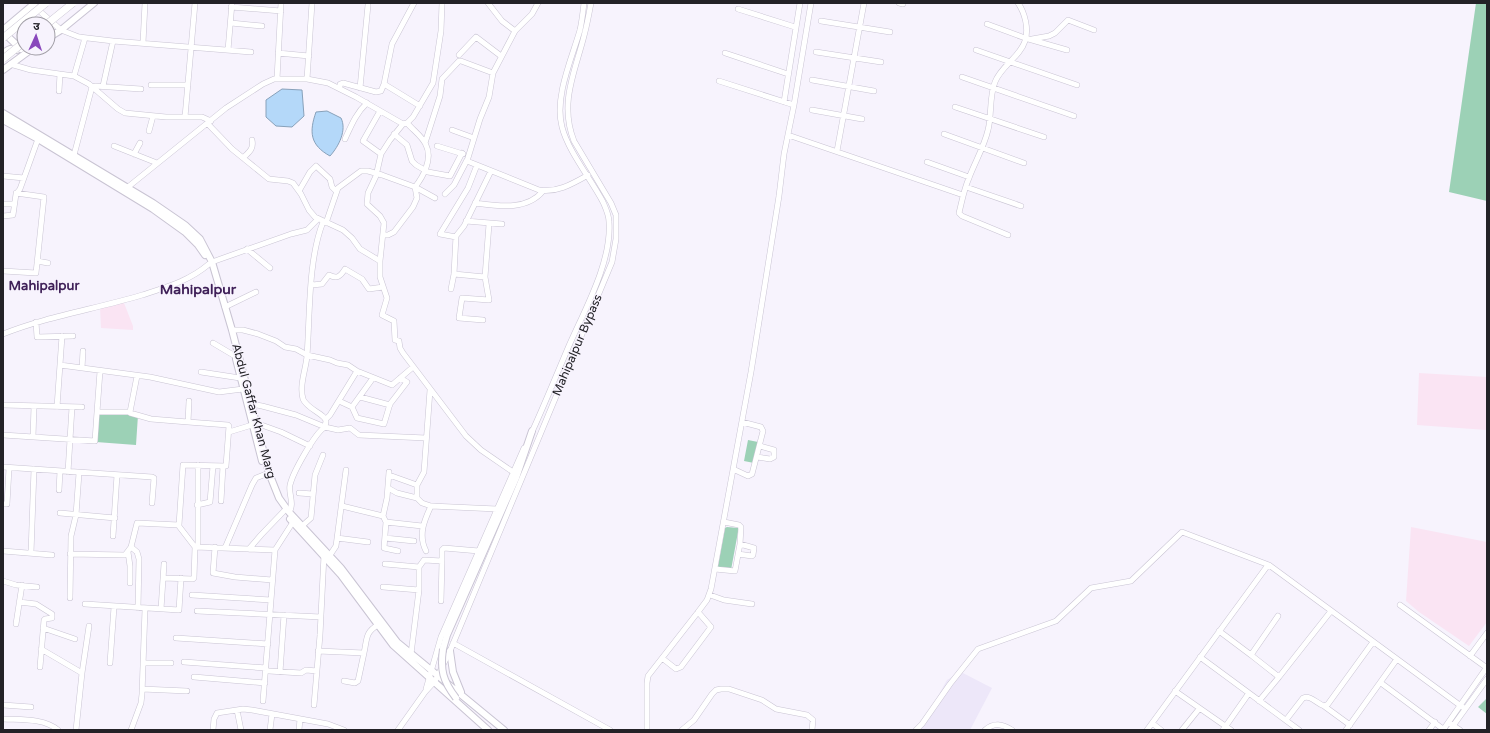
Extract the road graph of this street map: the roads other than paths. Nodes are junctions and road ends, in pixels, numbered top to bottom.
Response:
1 (46, 3) edge
2 (73, 3) edge
3 (94, 3) edge
4 (145, 3) edge
5 (194, 3) edge
6 (281, 3) edge
7 (312, 3) edge
8 (414, 3) edge
9 (442, 3) edge
10 (488, 3) edge
11 (538, 3) edge
12 (584, 3) edge
13 (591, 3) edge
14 (800, 3) edge
15 (811, 3) edge
16 (864, 3) edge
17 (1018, 3) edge
18 (34, 4) edge
19 (231, 5) edge
20 (368, 5) dead end
21 (738, 9) dead end
22 (281, 11) junction
23 (56, 17) edge
24 (821, 22) dead end
25 (231, 23) junction
26 (987, 24) dead end
27 (262, 26) dead end
28 (795, 27) junction
29 (860, 27) junction
30 (60, 30) junction
31 (1094, 30) dead end
32 (3, 31) edge
33 (515, 31) junction
34 (890, 32) dead end
35 (56, 33) edge
36 (3, 38) edge
37 (85, 38) junction
38 (1027, 39) junction
39 (113, 41) junction
40 (143, 43) junction
41 (16, 45) edge
42 (190, 47) junction
43 (16, 48) edge
44 (16, 49) edge
45 (228, 50) junction
46 (976, 50) dead end
47 (1067, 50) dead end
48 (251, 52) dead end
49 (725, 52) dead end
50 (816, 52) dead end
51 (3, 53) edge
52 (278, 53) junction
53 (459, 55) dead end
54 (20, 56) edge
55 (309, 56) junction
56 (502, 56) junction
57 (854, 57) junction
58 (3, 59) edge
59 (881, 62) dead end
60 (1009, 62) junction
61 (10, 64) junction
62 (3, 70) edge
63 (435, 71) junction
64 (493, 73) junction
65 (60, 74) junction
66 (788, 74) junction
67 (74, 76) junction
68 (444, 76) junction
69 (962, 77) dead end
70 (277, 79) junction
71 (307, 79) junction
72 (812, 80) dead end
73 (719, 81) dead end
74 (433, 83) junction
75 (384, 84) junction
76 (151, 85) dead end
77 (188, 85) junction
78 (1077, 85) dead end
79 (103, 86) junction
80 (440, 86) junction
81 (849, 86) junction
82 (93, 87) junction
83 (340, 88) junction
84 (360, 88) junction
85 (993, 88) junction
86 (141, 89) dead end
87 (59, 91) dead end
88 (874, 91) dead end
89 (784, 102) junction
90 (367, 103) junction
91 (794, 105) junction
92 (420, 106) junction
93 (955, 107) dead end
94 (812, 110) dead end
95 (380, 111) junction
96 (3, 113) edge
97 (152, 116) junction
98 (844, 116) junction
99 (1074, 116) dead end
100 (185, 117) junction
101 (862, 119) dead end
102 (991, 119) junction
103 (3, 120) edge
104 (210, 122) junction
105 (405, 124) junction
106 (452, 130) dead end
107 (149, 131) dead end
108 (394, 134) junction
109 (944, 134) dead end
110 (788, 135) junction
111 (1044, 137) dead end
112 (474, 138) junction
113 (38, 139) junction
114 (345, 139) dead end
115 (252, 140) dead end
116 (140, 143) dead end
117 (425, 143) junction
118 (114, 146) dead end
119 (437, 146) dead end
120 (983, 147) junction
121 (837, 151) junction
122 (462, 153) junction
123 (134, 154) junction
124 (381, 154) junction
125 (74, 155) junction
126 (243, 158) junction
127 (468, 158) junction
128 (927, 162) dead end
129 (157, 163) junction
130 (1024, 163) dead end
131 (477, 166) junction
132 (426, 170) junction
133 (491, 170) junction
134 (377, 172) junction
135 (3, 176) edge
136 (588, 176) junction
137 (969, 177) junction
138 (24, 178) junction
139 (128, 187) junction
140 (415, 187) junction
141 (966, 187) junction
142 (299, 191) junction
143 (336, 191) junction
144 (543, 191) junction
145 (16, 193) junction
146 (445, 194) dead end
147 (963, 195) junction
148 (435, 198) dead end
149 (475, 202) junction
150 (3, 204) edge
151 (14, 204) junction
152 (1021, 206) dead end
153 (3, 216) edge
154 (318, 219) junction
155 (466, 221) junction
156 (325, 222) junction
157 (489, 224) junction
158 (502, 224) dead end
159 (383, 235) junction
160 (1008, 235) dead end
161 (456, 237) junction
162 (247, 249) junction
163 (37, 261) junction
164 (380, 261) junction
165 (48, 262) dead end
166 (211, 263) junction
167 (270, 268) dead end
168 (3, 271) edge
169 (454, 274) junction
170 (485, 277) junction
171 (312, 286) junction
172 (383, 287) junction
173 (451, 289) dead end
174 (256, 292) dead end
175 (225, 307) junction
176 (483, 320) dead end
177 (36, 322) junction
178 (232, 330) junction
179 (3, 334) edge
180 (62, 336) junction
181 (73, 336) dead end
182 (213, 343) dead end
183 (83, 351) dead end
184 (235, 356) junction
185 (307, 356) junction
186 (60, 365) junction
187 (413, 367) junction
188 (82, 368) junction
189 (100, 370) junction
190 (357, 371) junction
191 (201, 372) dead end
192 (137, 376) junction
193 (240, 378) junction
194 (373, 378) junction
195 (400, 378) junction
196 (243, 389) junction
197 (430, 390) junction
198 (360, 397) junction
199 (189, 401) dead end
200 (339, 401) junction
201 (251, 404) junction
202 (3, 405) edge
203 (390, 405) junction
204 (34, 406) junction
205 (57, 407) junction
206 (72, 407) junction
207 (82, 407) dead end
208 (352, 407) junction
209 (97, 412) junction
210 (130, 413) junction
211 (326, 419) junction
212 (188, 422) junction
213 (742, 422) junction
214 (254, 424) junction
215 (325, 426) junction
216 (532, 431) junction
217 (229, 432) junction
218 (3, 435) edge
219 (33, 436) junction
220 (426, 438) junction
221 (70, 439) junction
222 (310, 446) junction
223 (760, 446) junction
224 (323, 455) dead end
225 (757, 457) junction
226 (198, 465) junction
227 (213, 466) junction
228 (223, 466) junction
229 (6, 467) edge
230 (34, 469) junction
231 (733, 469) junction
232 (346, 470) dead end
233 (60, 471) junction
234 (68, 472) junction
235 (512, 472) junction
236 (79, 473) junction
237 (266, 474) junction
238 (117, 475) junction
239 (417, 485) junction
240 (388, 488) junction
241 (59, 490) dead end
242 (300, 493) dead end
243 (313, 494) junction
244 (417, 498) junction
245 (221, 501) dead end
246 (152, 503) dead end
247 (3, 504) edge
248 (197, 505) junction
249 (342, 506) junction
250 (431, 506) junction
251 (497, 509) junction
252 (287, 511) junction
253 (60, 514) dead end
254 (76, 515) junction
255 (383, 516) junction
256 (114, 518) junction
257 (293, 522) junction
258 (386, 522) junction
259 (724, 522) junction
260 (178, 525) junction
261 (302, 526) junction
262 (422, 526) junction
263 (113, 536) dead end
264 (337, 538) junction
265 (385, 538) junction
266 (414, 541) dead end
267 (368, 542) dead end
268 (740, 544) junction
269 (196, 545) junction
270 (131, 547) junction
271 (215, 547) junction
272 (225, 548) junction
273 (249, 549) junction
274 (275, 550) junction
275 (3, 551) edge
276 (398, 551) dead end
277 (426, 551) dead end
278 (478, 551) junction
279 (128, 552) junction
280 (30, 553) junction
281 (70, 554) junction
282 (738, 554) junction
283 (52, 555) dead end
284 (327, 555) junction
285 (442, 561) junction
286 (164, 564) dead end
287 (385, 564) dead end
288 (1268, 565) junction
289 (419, 567) junction
290 (715, 569) junction
291 (163, 578) junction
292 (181, 578) junction
293 (272, 580) junction
294 (3, 581) edge
295 (130, 583) dead end
296 (22, 586) junction
297 (37, 587) dead end
298 (383, 587) dead end
299 (419, 590) junction
300 (192, 595) dead end
301 (710, 595) junction
302 (70, 598) dead end
303 (271, 600) junction
304 (440, 601) dead end
305 (19, 602) junction
306 (85, 604) dead end
307 (752, 604) dead end
308 (1400, 605) dead end
309 (114, 607) junction
310 (138, 608) junction
311 (145, 608) junction
312 (161, 609) junction
313 (197, 611) dead end
314 (1331, 611) junction
315 (698, 612) junction
316 (270, 615) junction
317 (284, 615) junction
318 (1278, 616) dead end
319 (321, 618) junction
320 (16, 624) dead end
321 (378, 625) junction
322 (89, 626) dead end
323 (43, 628) junction
324 (1219, 632) junction
325 (1487, 632) edge
326 (176, 638) dead end
327 (76, 639) dead end
328 (1373, 642) junction
329 (453, 643) junction
330 (268, 644) junction
331 (41, 649) junction
332 (318, 650) junction
333 (450, 650) junction
334 (364, 653) junction
335 (411, 654) junction
336 (1251, 654) junction
337 (1470, 656) junction
338 (1200, 657) junction
339 (662, 658) junction
340 (1397, 659) junction
341 (143, 662) junction
342 (184, 662) dead end
343 (110, 663) dead end
344 (171, 663) dead end
345 (40, 667) dead end
346 (1487, 668) edge
347 (268, 670) junction
348 (317, 671) junction
349 (280, 672) junction
350 (82, 673) junction
351 (438, 675) junction
352 (432, 676) junction
353 (194, 677) dead end
354 (1279, 677) junction
355 (1487, 679) edge
356 (344, 681) dead end
357 (265, 682) junction
358 (1380, 683) junction
359 (142, 689) junction
360 (187, 691) dead end
361 (1175, 691) junction
362 (1249, 693) junction
363 (459, 697) junction
364 (1259, 700) junction
365 (263, 701) dead end
366 (3, 705) edge
367 (314, 705) dead end
368 (1460, 705) junction
369 (1324, 706) junction
370 (31, 707) dead end
371 (1199, 709) junction
372 (1465, 709) junction
373 (237, 710) junction
374 (272, 714) junction
375 (3, 719) edge
376 (300, 719) junction
377 (1286, 720) junction
378 (1435, 722) junction
379 (1152, 723) junction
380 (1451, 724) junction
381 (327, 727) edge
382 (998, 727) edge
383 (1224, 728) edge
384 (1348, 728) edge
385 (58, 730) edge
386 (76, 730) edge
387 (131, 730) edge
388 (213, 730) edge
389 (241, 730) edge
390 (270, 730) edge
391 (299, 730) edge
392 (344, 730) edge
393 (398, 730) edge
394 (488, 730) edge
395 (494, 730) edge
396 (504, 730) edge
397 (610, 730) edge
398 (646, 730) edge
399 (682, 730) edge
400 (812, 730) edge
401 (916, 730) edge
402 (985, 730) edge
403 (1012, 730) edge
404 (1147, 730) edge
405 (1161, 730) edge
406 (1182, 730) edge
407 (1232, 730) edge
408 (1299, 730) edge
409 (1429, 730) edge
410 (1443, 730) edge
411 (1450, 730) edge
412 (1460, 730) edge

1 - 36 highway, bridge
2 - 23 highway, bridge
3 - 30 main road
4 - 40 street
5 - 42 street
6 - 22 street
7 - 55 street
8 - 75 street
9 - 63 street
10 - 33 street
11 - 33 street
12 - 136 street, Mahipalpur Bypass
13 - 329 street, Mahipalpur Bypass
14 - 28 street
15 - 91 street
16 - 29 street
17 - 38 street
18 - 30 street
18 - 32 main road
19 - 22 street
19 - 25 street
20 - 84 street
21 - 28 street
22 - 52 street
24 - 29 street
25 - 27 street
25 - 45 street
26 - 38 street
28 - 66 street
29 - 34 street
29 - 57 street
30 - 35 main road
30 - 37 street
31 - 38 street
32 - 41 main road
33 - 56 street
37 - 39 street
37 - 67 street
38 - 47 street
38 - 60 street
39 - 40 street
39 - 79 street
40 - 42 street
42 - 45 street
42 - 77 street
43 - 58 highway, bridge
44 - 51 main road
45 - 48 street
46 - 60 street
49 - 66 street
50 - 57 street
52 - 55 street
52 - 70 street
53 - 56 street
54 - 61 main road
55 - 71 street
56 - 64 street
57 - 59 street
57 - 81 street
60 - 78 street
60 - 85 street
61 - 62 main road
61 - 65 street
63 - 68 street
63 - 74 street
64 - 68 street
64 - 112 street
65 - 67 street
65 - 87 street
66 - 89 street
67 - 82 street
68 - 80 street
69 - 85 street
70 - 71 street
70 - 104 street
71 - 83 street
72 - 81 street
73 - 89 street
74 - 80 street
74 - 92 street
75 - 84 street
75 - 92 street
76 - 77 street
77 - 100 street
79 - 82 street
79 - 86 street
80 - 117 street
81 - 88 street
81 - 98 street
82 - 97 street
82 - 125 street
83 - 84 street
83 - 90 street
85 - 99 street
85 - 102 street
89 - 91 street
90 - 95 street
90 - 114 street
91 - 110 street
92 - 105 street
93 - 102 street
94 - 98 street
95 - 105 street
95 - 124 street
96 - 125 main road, Abdul Gaffar Khan Marg
97 - 100 street
97 - 107 street
98 - 101 street
98 - 121 street
100 - 104 street
102 - 111 street
102 - 120 street
103 - 113 main road, Abdul Gaffar Khan Marg
104 - 126 street
104 - 129 street
105 - 108 street
105 - 117 street
106 - 112 street
108 - 124 street
108 - 132 street
109 - 120 street
110 - 121 street
110 - 213 street
112 - 127 street
113 - 138 street
113 - 166 main road, Abdul Gaffar Khan Marg
115 - 126 street
116 - 123 street
117 - 132 street
118 - 123 street
119 - 122 street
120 - 130 street
120 - 137 street
121 - 147 street
122 - 127 street
122 - 132 street
123 - 129 street
124 - 134 street
125 - 139 main road, Abdul Gaffar Khan Marg
126 - 142 street
127 - 131 street
127 - 146 street
128 - 137 street
129 - 139 street
131 - 133 street
131 - 161 street
132 - 140 street
133 - 144 street
133 - 149 street
134 - 140 street
134 - 143 street
134 - 159 street
135 - 138 street
136 - 144 street
136 - 216 street, Mahipalpur Bypass
137 - 141 street
138 - 145 street
139 - 166 main road, Abdul Gaffar Khan Marg
140 - 148 street
140 - 159 street
141 - 147 street
141 - 152 street
142 - 143 street
142 - 154 street
143 - 156 street
144 - 149 street
145 - 151 street
145 - 163 street
147 - 160 street
149 - 155 street
150 - 151 street
151 - 153 street
154 - 156 street
154 - 162 street
155 - 157 street
155 - 161 street
156 - 164 street
156 - 171 street
157 - 158 street
157 - 170 street
159 - 164 street
161 - 169 street
162 - 166 street
162 - 167 street
163 - 165 street
163 - 168 street
164 - 172 street
166 - 175 main road, Abdul Gaffar Khan Marg
166 - 177 street
166 - 184 main road, Abdul Gaffar Khan Marg
169 - 170 street
169 - 173 street
170 - 176 street
171 - 172 street
171 - 185 street
172 - 187 street
174 - 175 street
175 - 178 main road, Abdul Gaffar Khan Marg
177 - 179 street
177 - 180 street
178 - 185 street
178 - 201 main road, Abdul Gaffar Khan Marg
180 - 181 street
180 - 186 street
182 - 184 street
183 - 188 street
184 - 193 main road, Abdul Gaffar Khan Marg
185 - 190 street
185 - 211 street
186 - 188 street
186 - 205 street
187 - 195 street
187 - 197 street
188 - 189 street
189 - 192 street
189 - 209 street
190 - 194 street
190 - 200 street
191 - 193 street
192 - 196 street
192 - 210 street
193 - 196 main road, Abdul Gaffar Khan Marg
194 - 195 street
194 - 198 street
195 - 203 street
196 - 214 main road, Abdul Gaffar Khan Marg
197 - 220 street
197 - 235 street
198 - 203 street
198 - 208 street
199 - 212 street
200 - 208 street
200 - 211 street
201 - 214 main road, Abdul Gaffar Khan Marg
201 - 215 street
202 - 204 street
203 - 208 street
204 - 205 street
204 - 219 street
205 - 206 street
206 - 207 street
206 - 221 street
209 - 210 street
209 - 221 street
210 - 212 street
211 - 215 street
212 - 217 street
213 - 223 street
213 - 231 street
214 - 217 street
214 - 222 street
214 - 237 main road, Abdul Gaffar Khan Marg
214 - 252 main road, Abdul Gaffar Khan Marg
215 - 220 street
215 - 222 street
216 - 235 street, Mahipalpur Bypass
216 - 363 main road, bridge
217 - 228 street
218 - 219 street
219 - 221 street
220 - 239 street
221 - 234 street
222 - 252 street
223 - 225 street
223 - 225 street
224 - 243 street
225 - 231 street
226 - 227 street
226 - 248 street
226 - 260 street
227 - 228 street
227 - 248 street
228 - 245 street
229 - 230 street
229 - 247 street
230 - 233 street
230 - 280 street
231 - 259 street
232 - 249 street
233 - 234 street
233 - 241 street
234 - 236 street
235 - 251 street, Mahipalpur Bypass
236 - 238 street
236 - 254 street
237 - 252 main road, Abdul Gaffar Khan Marg
237 - 272 street
238 - 246 street
238 - 256 street
239 - 240 street
239 - 244 street
240 - 244 street
240 - 255 street
242 - 243 street
243 - 261 street
244 - 250 street
248 - 269 street
249 - 255 street
249 - 264 street
250 - 251 street
250 - 262 street
251 - 278 street, Mahipalpur Bypass
252 - 257 main road, Abdul Gaffar Khan Marg
252 - 261 main road, Abdul Gaffar Khan Marg
252 - 273 street
253 - 254 street
254 - 256 street
254 - 281 street
255 - 258 street
256 - 263 street
257 - 274 street
257 - 284 main road, Abdul Gaffar Khan Marg
258 - 262 street
258 - 265 street
259 - 268 street
259 - 290 street
260 - 269 street
260 - 270 street
261 - 284 main road, Abdul Gaffar Khan Marg
262 - 277 street
264 - 267 street
264 - 284 street
265 - 266 street
265 - 276 street
268 - 282 street
268 - 282 street
269 - 271 street
269 - 292 street
270 - 279 street
270 - 310 street
271 - 272 street
271 - 293 street
272 - 273 street
273 - 274 street
274 - 293 street
275 - 280 street
278 - 285 street
278 - 352 street, Mahipalpur Bypass
279 - 281 street
279 - 295 street
280 - 283 street
281 - 302 street
282 - 290 street
284 - 319 street
284 - 321 main road, Abdul Gaffar Khan Marg
284 - 335 main road, Abdul Gaffar Khan Marg
285 - 289 street
285 - 304 street
286 - 291 street
287 - 289 street
288 - 314 street
288 - 324 street
288 - 401 street
289 - 299 street
290 - 301 street
291 - 292 street
291 - 312 street
292 - 312 street
293 - 303 street
294 - 296 street
296 - 297 street
296 - 305 street
298 - 299 street
299 - 335 street
300 - 303 street
301 - 307 street
301 - 315 street
303 - 316 street
305 - 320 street
305 - 323 street
306 - 309 street
308 - 337 street
309 - 310 street
309 - 343 street
310 - 311 street
311 - 312 street
311 - 341 street
313 - 316 street
314 - 328 street
314 - 354 street
315 - 339 street
315 - 339 street
316 - 317 street
316 - 330 street
317 - 319 street
317 - 349 street
318 - 336 street
319 - 332 street
321 - 334 street
321 - 352 main road, Abdul Gaffar Khan Marg
322 - 350 street
323 - 327 street
323 - 331 street
324 - 336 street
324 - 338 street
325 - 337 street
326 - 330 street
328 - 340 street
328 - 369 street
329 - 333 street, Mahipalpur Bypass
329 - 397 street
330 - 347 street
331 - 345 street
331 - 350 street
332 - 334 street
332 - 348 street
333 - 351 street, Mahipalpur Bypass
333 - 363 main road
334 - 356 street
335 - 352 main road, Abdul Gaffar Khan Marg
336 - 354 street
337 - 346 street
338 - 361 street
338 - 362 street
339 - 398 street
340 - 358 street
340 - 368 street
341 - 344 street
341 - 359 street
342 - 347 street
346 - 368 street
347 - 349 street
347 - 357 street
348 - 349 street
348 - 367 street
350 - 386 street
351 - 352 main road, Abdul Gaffar Khan Marg
351 - 363 main road, Abdul Gaffar Khan Marg
352 - 393 street
352 - 394 main road, Abdul Gaffar Khan Marg
353 - 357 street
354 - 364 street
355 - 372 street
357 - 365 street
358 - 378 street
358 - 384 street
359 - 360 street
359 - 387 street
361 - 371 street
361 - 379 street
362 - 364 street
362 - 383 street
363 - 395 main road
363 - 396 main road, Abdul Gaffar Khan Marg
364 - 377 street
366 - 370 street
368 - 372 street
368 - 380 street
369 - 377 street
369 - 384 street
371 - 383 street
371 - 406 street
372 - 380 street
373 - 374 street
373 - 388 street
373 - 389 street
374 - 376 street
374 - 390 street
375 - 385 street
376 - 381 street
376 - 391 street
377 - 408 street
378 - 409 street
378 - 410 street
379 - 404 street
379 - 405 street
380 - 410 street
380 - 411 street
380 - 412 street
381 - 392 street
382 - 402 street
382 - 403 street
383 - 407 street
399 - 400 street

